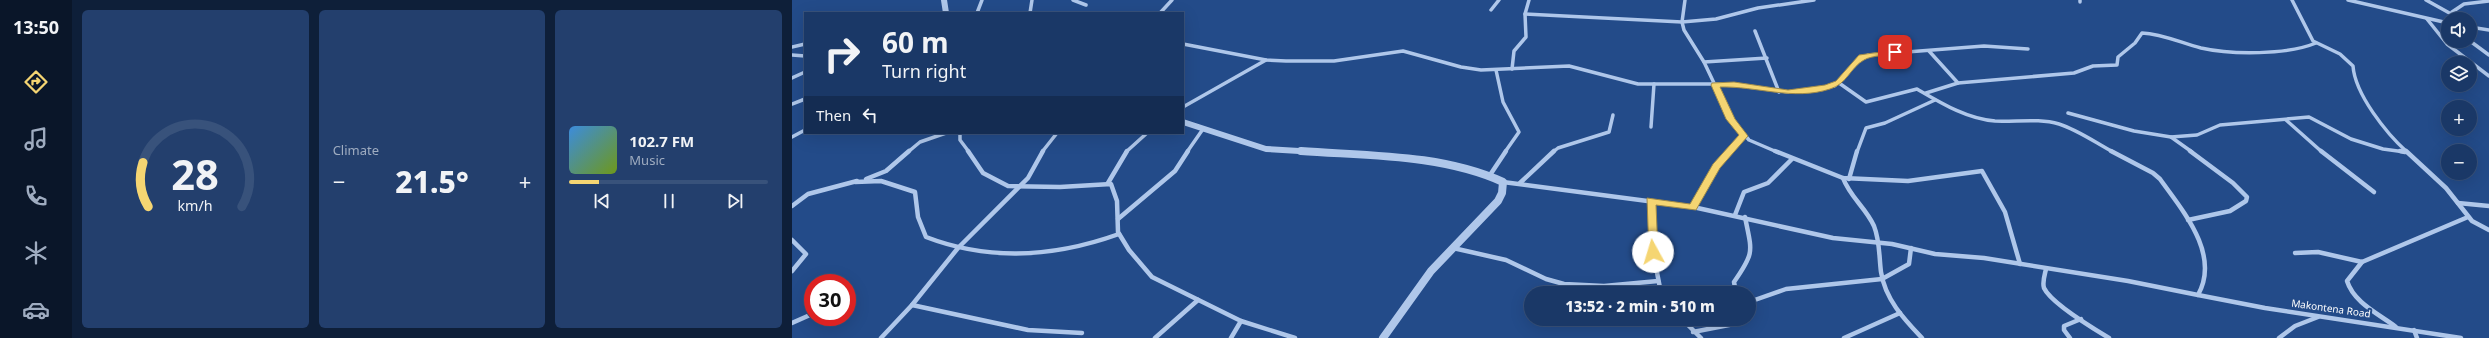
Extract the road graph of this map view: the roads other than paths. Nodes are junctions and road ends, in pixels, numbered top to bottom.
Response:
1 (944, 0) edge
2 (982, 0) edge
3 (1032, 0) edge
4 (1073, 0) edge
5 (1172, 0) edge
6 (1499, 0) edge
7 (1529, 0) edge
8 (1685, 0) edge
9 (1781, 0) edge
10 (1814, 0) edge
11 (2292, 0) edge
12 (2348, 0) edge
13 (2426, 0) edge
14 (1802, 1) edge
15 (2489, 1) edge
16 (1786, 3) junction
17 (1086, 5) dead end
18 (1491, 10) dead end
19 (946, 12) edge
20 (977, 12) edge
21 (1030, 12) edge
22 (1161, 12) edge
23 (2448, 12) edge
24 (2452, 12) edge
25 (1525, 14) junction
26 (2427, 19) junction
27 (1682, 22) junction
28 (2441, 22) edge
29 (2477, 28) edge
30 (2489, 30) edge
31 (1755, 31) dead end
32 (2316, 43) junction
33 (804, 44) edge
34 (1184, 44) edge
35 (792, 46) edge
36 (2477, 46) edge
37 (2028, 49) dead end
38 (1929, 51) junction
39 (792, 55) edge
40 (2489, 55) edge
41 (804, 56) edge
42 (1767, 58) junction
43 (1266, 60) junction
44 (1704, 62) junction
45 (1512, 69) junction
46 (1496, 70) junction
47 (804, 72) edge
48 (2489, 76) edge
49 (792, 78) edge
50 (1839, 83) junction
51 (1958, 83) junction
52 (1654, 84) junction
53 (1715, 85) junction
54 (1779, 92) junction
55 (1926, 93) junction
56 (804, 99) edge
57 (1934, 100) junction
58 (792, 104) edge
59 (1184, 106) edge
60 (2068, 113) dead end
61 (1613, 115) dead end
62 (2285, 120) junction
63 (1184, 122) edge
64 (1651, 127) dead end
65 (1202, 129) junction
66 (804, 131) edge
67 (943, 134) edge
68 (960, 134) edge
69 (1056, 134) edge
70 (1146, 134) edge
71 (1743, 136) junction
72 (792, 137) edge
73 (2171, 137) junction
74 (2405, 152) junction
75 (1792, 159) junction
76 (1490, 175) junction
77 (1843, 178) junction
78 (1849, 179) junction
79 (855, 182) junction
80 (1503, 182) junction
81 (1108, 183) junction
82 (1520, 183) junction
83 (1019, 188) junction
84 (2374, 192) dead end
85 (798, 200) junction
86 (1651, 201) junction
87 (792, 202) edge
88 (2458, 203) junction
89 (792, 206) edge
90 (2489, 206) edge
91 (1693, 207) junction
92 (1735, 215) junction
93 (1745, 216) junction
94 (2468, 217) junction
95 (1118, 219) junction
96 (2188, 220) junction
97 (2489, 230) edge
98 (1119, 234) junction
99 (792, 240) edge
100 (1878, 243) junction
101 (958, 248) junction
102 (1452, 248) junction
103 (1911, 248) junction
104 (2295, 253) dead end
105 (2362, 262) junction
106 (2020, 264) junction
107 (2046, 268) junction
108 (792, 271) edge
109 (1882, 280) junction
110 (1658, 281) junction
111 (1659, 286) edge
112 (1735, 286) edge
113 (2198, 295) junction
114 (1198, 300) junction
115 (1756, 300) edge
116 (912, 305) junction
117 (1900, 313) junction
118 (2320, 317) junction
119 (804, 318) edge
120 (2081, 319) junction
121 (1241, 321) junction
122 (792, 323) edge
123 (1688, 326) edge
124 (1724, 326) edge
125 (2397, 327) junction
126 (2414, 330) junction
127 (1082, 332) dead end
128 (1693, 332) junction
129 (881, 338) edge
130 (1155, 338) edge
131 (1231, 338) edge
132 (1295, 338) edge
133 (1383, 338) edge
134 (1701, 338) edge
135 (1844, 338) edge
136 (1922, 338) edge
137 (2070, 338) edge
138 (2109, 338) edge
139 (2279, 338) edge
140 (2417, 338) edge
141 (2461, 338) edge

1 - 19 street
2 - 20 street
3 - 21 street
4 - 17 street
5 - 22 street
6 - 18 street
7 - 25 street
8 - 27 street
9 - 16 street
10 - 14 street
11 - 32 street
12 - 26 street
13 - 23 street
14 - 16 street
15 - 24 street
16 - 27 street
25 - 27 street
25 - 45 street
26 - 28 street
26 - 48 street
27 - 44 street
29 - 30 street
31 - 42 street
32 - 51 street
32 - 74 street
33 - 35 street
34 - 43 street
36 - 40 street
37 - 38 street
38 - 50 street
38 - 51 street
39 - 41 street
42 - 44 street
42 - 54 street
43 - 46 street
43 - 59 street
44 - 53 street
45 - 46 street
45 - 52 street
46 - 76 street
47 - 49 street
50 - 54 street
50 - 55 street
51 - 55 street
52 - 53 street
52 - 64 street
53 - 54 street
53 - 71 street
55 - 57 street
56 - 58 street
57 - 78 street
57 - 96 street
60 - 73 street
61 - 82 street
62 - 73 street
62 - 74 street
62 - 84 street
63 - 65 street
65 - 76 street
65 - 95 street
66 - 72 street
67 - 79 street
68 - 83 street
69 - 83 street
70 - 81 street
71 - 75 street
71 - 91 street
73 - 96 street
74 - 88 street
75 - 77 street
75 - 92 street
76 - 80 street
77 - 78 street
77 - 100 street
78 - 106 street
79 - 85 street
79 - 101 street
80 - 82 street, Makontena Road
80 - 102 street
81 - 83 street
81 - 95 street
82 - 86 street, Makontena Road
83 - 101 street
85 - 87 street
85 - 89 street
86 - 91 street, Makontena Road
86 - 110 street
88 - 90 street
88 - 94 street
91 - 92 street, Makontena Road
92 - 93 street, Makontena Road
93 - 100 street, Makontena Road
93 - 112 street
94 - 97 street
94 - 105 street
95 - 98 street
96 - 113 street
98 - 101 street
98 - 114 street
99 - 108 street
100 - 103 street, Makontena Road
100 - 109 street
101 - 116 street
102 - 110 street
102 - 133 street
103 - 106 street, Makontena Road
103 - 109 street
104 - 105 street
105 - 125 street
106 - 107 street, Makontena Road
107 - 113 street, Makontena Road
107 - 120 street
109 - 115 street
109 - 117 street
110 - 111 street
113 - 118 street, Makontena Road
114 - 121 street
114 - 130 street
116 - 127 street
116 - 129 street
117 - 135 street
117 - 136 street
118 - 125 street, Makontena Road
118 - 139 street
119 - 122 street
120 - 137 street
120 - 138 street
121 - 131 street
121 - 132 street
123 - 128 street
124 - 128 street
125 - 126 street, Makontena Road
126 - 140 street
126 - 141 street, Makontena Road
128 - 134 street

